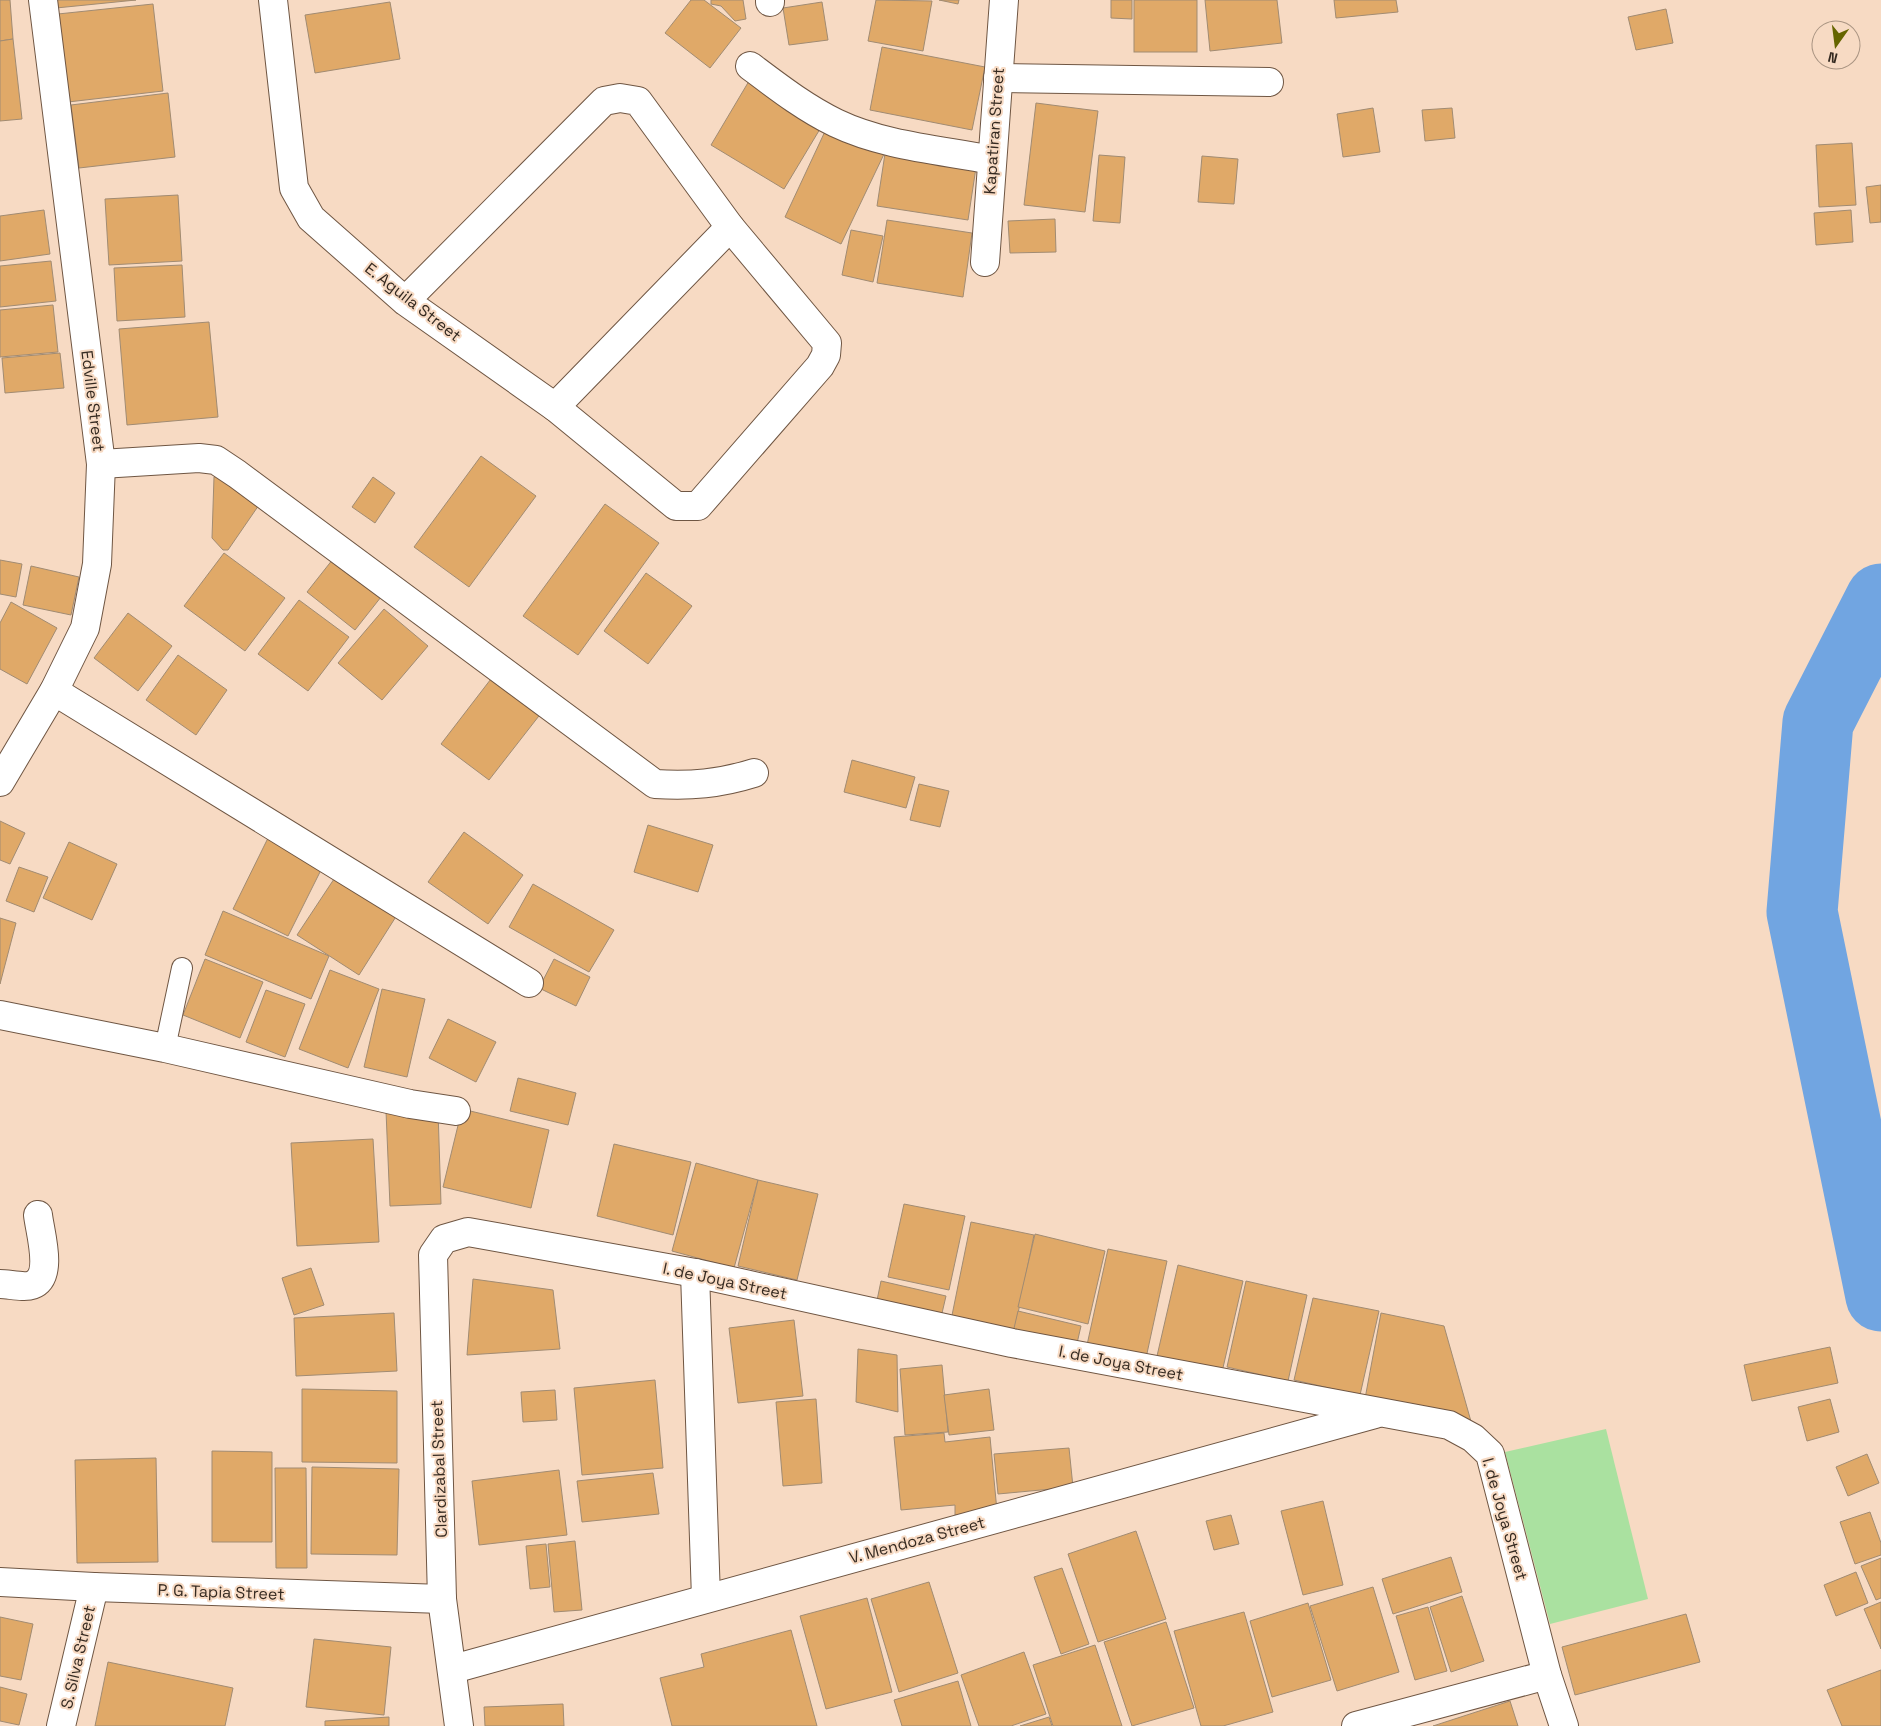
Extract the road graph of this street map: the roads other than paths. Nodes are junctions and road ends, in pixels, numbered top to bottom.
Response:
1 (43, 0) edge
2 (273, 0) edge
3 (1004, 0) edge
4 (750, 66) dead end
5 (998, 78) junction
6 (1269, 82) dead end
7 (992, 160) junction
8 (730, 227) junction
9 (985, 262) dead end
10 (405, 301) junction
11 (555, 408) junction
12 (101, 464) junction
13 (54, 692) junction
14 (754, 773) dead end
15 (0, 782) edge
16 (182, 968) dead end
17 (529, 983) dead end
18 (0, 1015) edge
19 (165, 1048) junction
20 (456, 1111) dead end
21 (38, 1215) dead end
22 (468, 1232) joint
23 (694, 1273) junction
24 (0, 1284) edge
25 (1382, 1412) junction
26 (0, 1582) edge
27 (94, 1588) junction
28 (706, 1598) junction
29 (442, 1599) junction
30 (453, 1669) junction
31 (1547, 1675) junction
32 (61, 1726) edge
33 (459, 1726) edge
34 (1356, 1726) edge
35 (1564, 1726) edge

1 - 12 street, Edville Street
2 - 10 street, E. Aguila Street
3 - 5 street, Kapatiran Street
4 - 7 street
5 - 6 street
5 - 7 street, Kapatiran Street
7 - 9 street, Kapatiran Street
8 - 10 street
8 - 11 street
8 - 11 street, E. Aguila Street
10 - 11 street, E. Aguila Street
12 - 13 street, Edville Street
12 - 14 street
13 - 15 street, Edville Street
13 - 17 street
16 - 19 lane
18 - 19 street
19 - 20 street
21 - 24 street
22 - 23 street, I. de Joya Street
22 - 29 street, Clardizabal Street
23 - 25 street, I. de Joya Street
23 - 28 street
25 - 28 street, V. Mendoza Street
25 - 31 street, I. de Joya Street
26 - 27 street, P. G. Tapia Street
27 - 29 street, P. G. Tapia Street
27 - 32 street, S. Silva Street
28 - 30 street, V. Mendoza Street
29 - 30 street, Clardizabal Street
30 - 33 street, Clardizabal Street
31 - 34 street
31 - 35 street, I. de Joya Street

